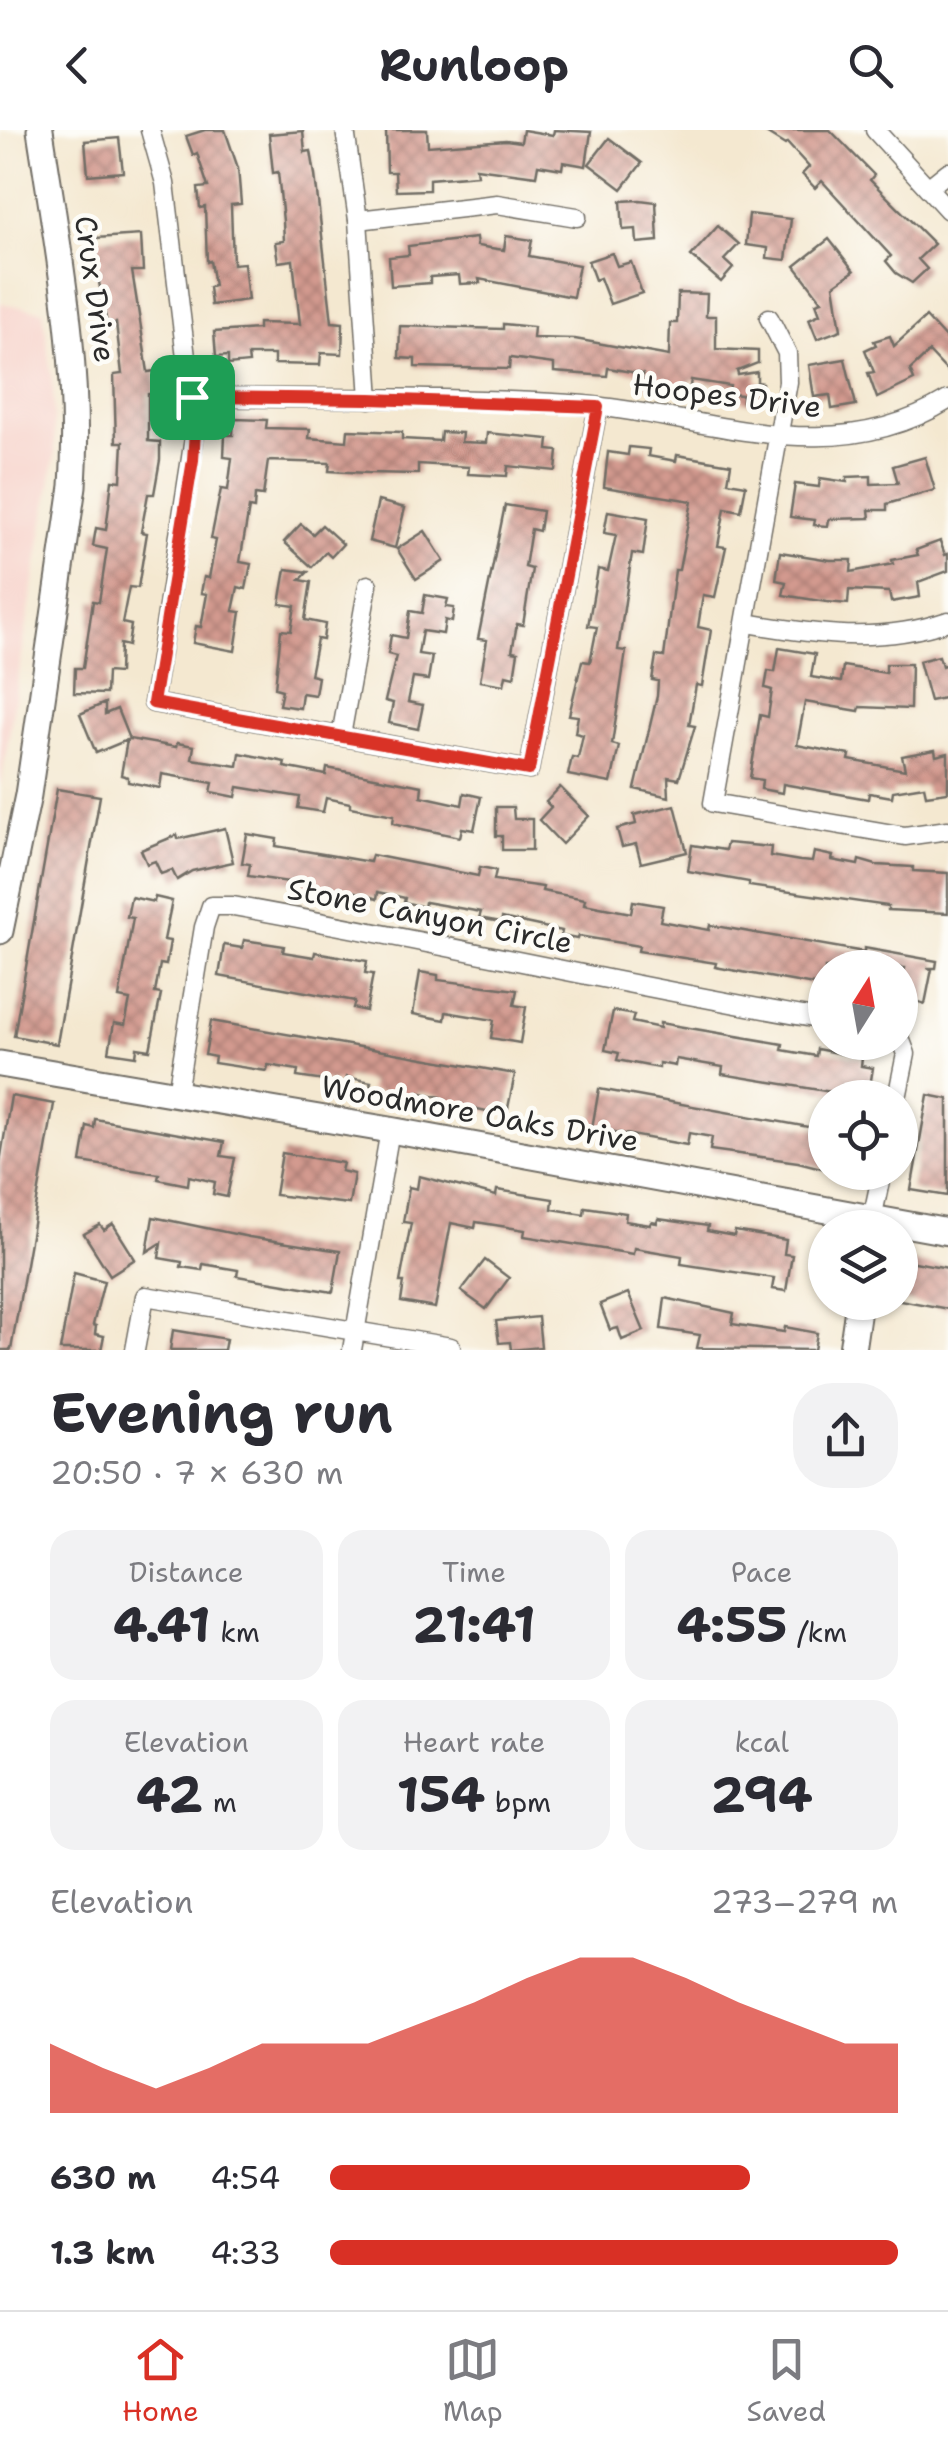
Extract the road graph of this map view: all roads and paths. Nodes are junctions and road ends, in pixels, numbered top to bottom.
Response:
1 (40, 130) edge
2 (150, 130) edge
3 (346, 130) edge
4 (875, 130) edge
5 (948, 172) edge
6 (928, 188) junction
7 (948, 210) edge
8 (577, 217) dead end
9 (358, 220) junction
10 (769, 318) dead end
11 (192, 397) junction
12 (370, 399) junction
13 (948, 400) edge
14 (598, 407) junction
15 (780, 436) junction
16 (368, 585) dead end
17 (948, 622) edge
18 (747, 624) junction
19 (341, 736) junction
20 (948, 830) edge
21 (0, 931) edge
22 (808, 1017) edge
23 (0, 1064) edge
24 (177, 1092) junction
25 (390, 1130) junction
26 (808, 1211) edge
27 (918, 1228) edge
28 (948, 1232) edge
29 (856, 1320) edge
30 (356, 1330) junction
31 (451, 1347) dead end
32 (135, 1350) edge
33 (352, 1350) edge
34 (852, 1350) edge

1 - 21 street, Crux Drive
2 - 11 street
3 - 9 street
4 - 6 street
5 - 6 street
6 - 7 street
8 - 9 street
9 - 12 street
10 - 15 street
11 - 12 street, Hoopes Drive
11 - 19 street
12 - 14 street, Hoopes Drive
13 - 15 street, Hoopes Drive
14 - 15 street, Hoopes Drive
14 - 19 street
15 - 18 street
16 - 19 street
17 - 18 street
18 - 20 street
22 - 24 street, Stone Canyon Circle
23 - 24 street, Woodmore Oaks Drive
24 - 25 street, Woodmore Oaks Drive
25 - 26 street, Woodmore Oaks Drive
25 - 30 street
27 - 28 street, Woodmore Oaks Drive
29 - 34 street
30 - 31 street
30 - 32 street
30 - 33 street

